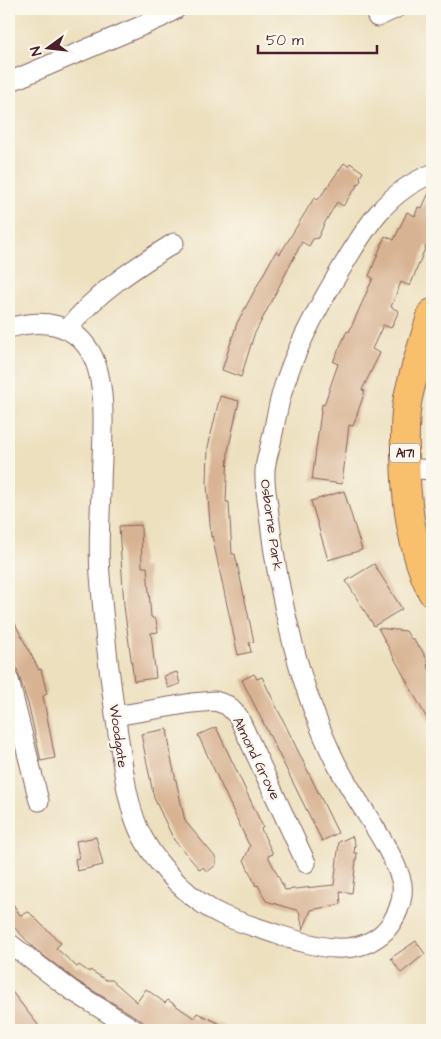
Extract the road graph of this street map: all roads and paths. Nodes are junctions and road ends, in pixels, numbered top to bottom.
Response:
1 (176, 9) edge
2 (395, 9) edge
3 (377, 17) dead end
4 (9, 82) edge
5 (432, 174) edge
6 (174, 243) dead end
7 (432, 313) edge
8 (9, 328) edge
9 (68, 329) junction
10 (405, 468) junction
11 (432, 470) edge
12 (432, 592) edge
13 (9, 680) edge
14 (115, 716) junction
15 (40, 801) dead end
16 (306, 863) dead end
17 (400, 906) joint
18 (9, 943) edge
19 (135, 1030) edge

1 - 4 street
2 - 3 street
5 - 17 street, Osborne Park
6 - 9 street
7 - 10 highway, A171
8 - 9 street
9 - 14 street, Woodgate
10 - 11 street
10 - 12 highway, A171
13 - 15 street
14 - 16 street, Almond Grove
14 - 17 street, Woodgate
18 - 19 street

